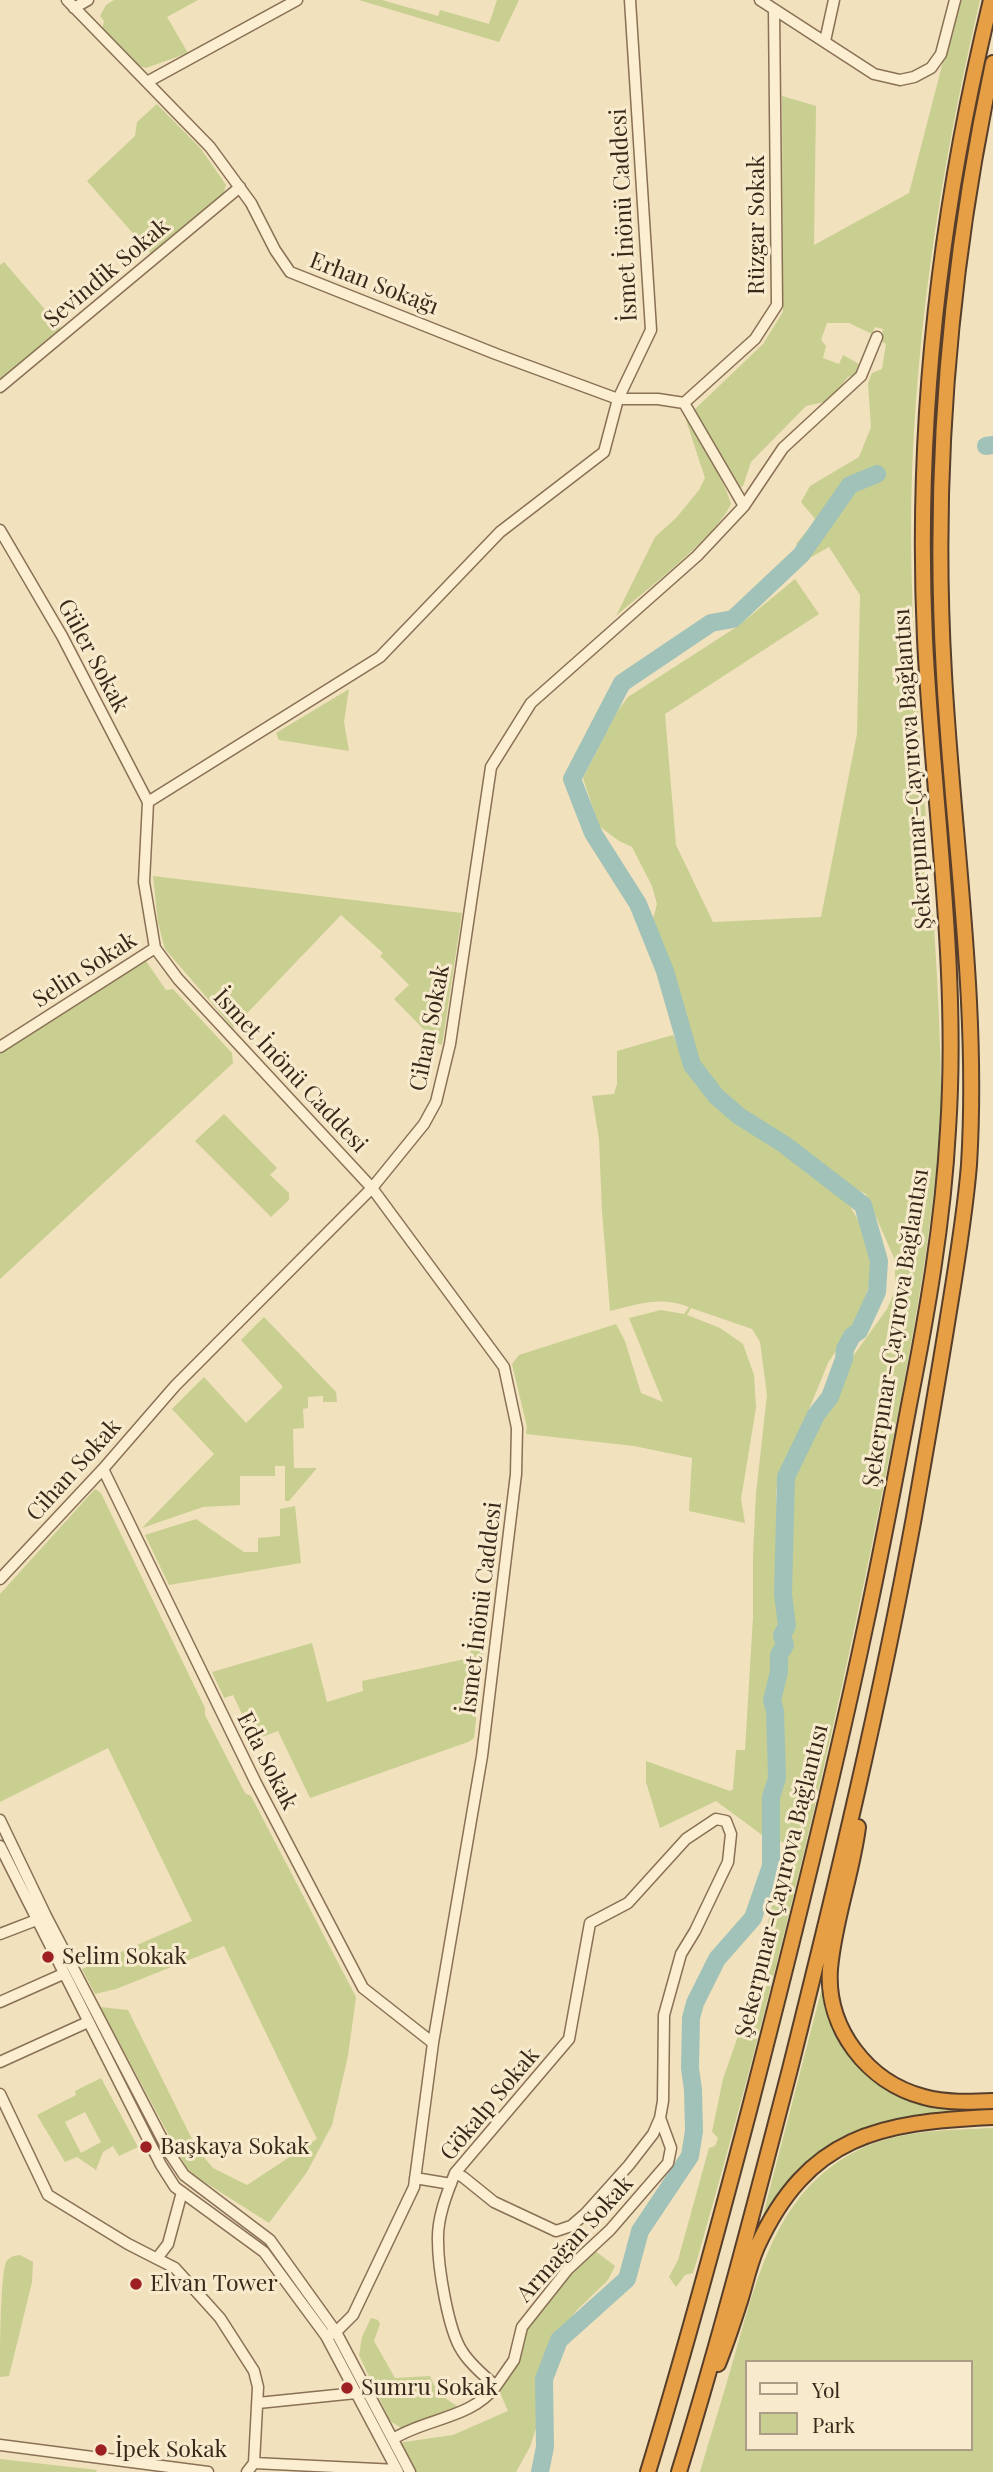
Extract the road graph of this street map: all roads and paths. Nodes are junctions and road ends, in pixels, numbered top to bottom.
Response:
1 (88, 0) edge
2 (297, 0) edge
3 (630, 0) edge
4 (760, 0) edge
5 (834, 0) edge
6 (955, 0) edge
7 (991, 0) edge
8 (71, 4) edge
9 (774, 9) junction
10 (825, 41) junction
11 (993, 63) edge
12 (147, 82) junction
13 (240, 187) junction
14 (877, 337) dead end
15 (0, 387) edge
16 (618, 399) junction
17 (684, 403) junction
18 (744, 506) junction
19 (0, 530) edge
20 (148, 802) junction
21 (155, 948) junction
22 (0, 1047) edge
23 (372, 1188) junction
24 (103, 1469) junction
25 (0, 1579) edge
26 (869, 1737) junction
27 (0, 1820) edge
28 (0, 1846) edge
29 (41, 1918) junction
30 (0, 1934) edge
31 (63, 1974) junction
32 (0, 2002) edge
33 (88, 2022) junction
34 (433, 2043) junction
35 (0, 2062) edge
36 (0, 2094) edge
37 (993, 2101) edge
38 (993, 2117) edge
39 (660, 2118) junction
40 (455, 2173) junction
41 (415, 2178) junction
42 (450, 2184) junction
43 (182, 2192) junction
44 (158, 2257) junction
45 (331, 2334) junction
46 (496, 2386) junction
47 (356, 2393) junction
48 (258, 2403) junction
49 (393, 2439) junction
50 (0, 2445) edge
51 (683, 2457) junction
52 (115, 2460) junction
53 (254, 2463) junction
54 (326, 2469) edge
55 (177, 2470) edge
56 (362, 2470) edge
57 (403, 2470) edge
58 (108, 2472) edge
59 (208, 2472) edge
60 (247, 2472) edge
61 (648, 2472) edge
62 (678, 2472) edge

1 - 8 street
2 - 12 street
3 - 16 street, İsmet İnönü Caddesi
4 - 9 street
5 - 10 street
6 - 10 street
7 - 61 highway, Şekerpınar-Çayırova Bağlantısı
8 - 12 street, Erhan Sokağı
9 - 10 street
9 - 17 street, Rüzgar Sokak
11 - 26 highway, Şekerpınar-Çayırova Bağlantısı
12 - 13 street, Erhan Sokağı
13 - 15 street, Sevindik Sokak
13 - 16 street, Erhan Sokağı
14 - 18 street, Cihan Sokak
16 - 17 street
16 - 20 street, İsmet İnönü Caddesi
17 - 18 street
18 - 23 street, Cihan Sokak
19 - 20 street, Güler Sokak
20 - 21 street, İsmet İnönü Caddesi
21 - 22 street, Selin Sokak
21 - 23 street, İsmet İnönü Caddesi
23 - 24 street, Cihan Sokak
23 - 34 street, İsmet İnönü Caddesi
24 - 25 street, Cihan Sokak
24 - 34 street, Eda Sokak
26 - 37 highway
26 - 51 highway, Şekerpınar-Çayırova Bağlantısı
27 - 29 street
28 - 29 street
29 - 30 street
29 - 31 street
29 - 45 street
31 - 32 street
31 - 33 street
33 - 35 street
33 - 43 street
34 - 41 street, İsmet İnönü Caddesi
36 - 44 street
38 - 51 highway
39 - 40 street
39 - 40 street, Gökalp Sokak
39 - 46 street, Armağan Sokak
40 - 42 street, Gökalp Sokak
41 - 42 street
41 - 45 street, İsmet İnönü Caddesi
42 - 46 street, Gökalp Sokak
43 - 44 street
43 - 45 street
44 - 48 street
45 - 47 street
45 - 49 street
46 - 49 street
47 - 48 street
47 - 57 street
48 - 53 street
49 - 57 street
50 - 52 street
51 - 62 highway, Şekerpınar-Çayırova Bağlantısı
52 - 55 street
52 - 58 street
53 - 54 street
53 - 60 street
54 - 56 street
55 - 59 street
56 - 57 street

